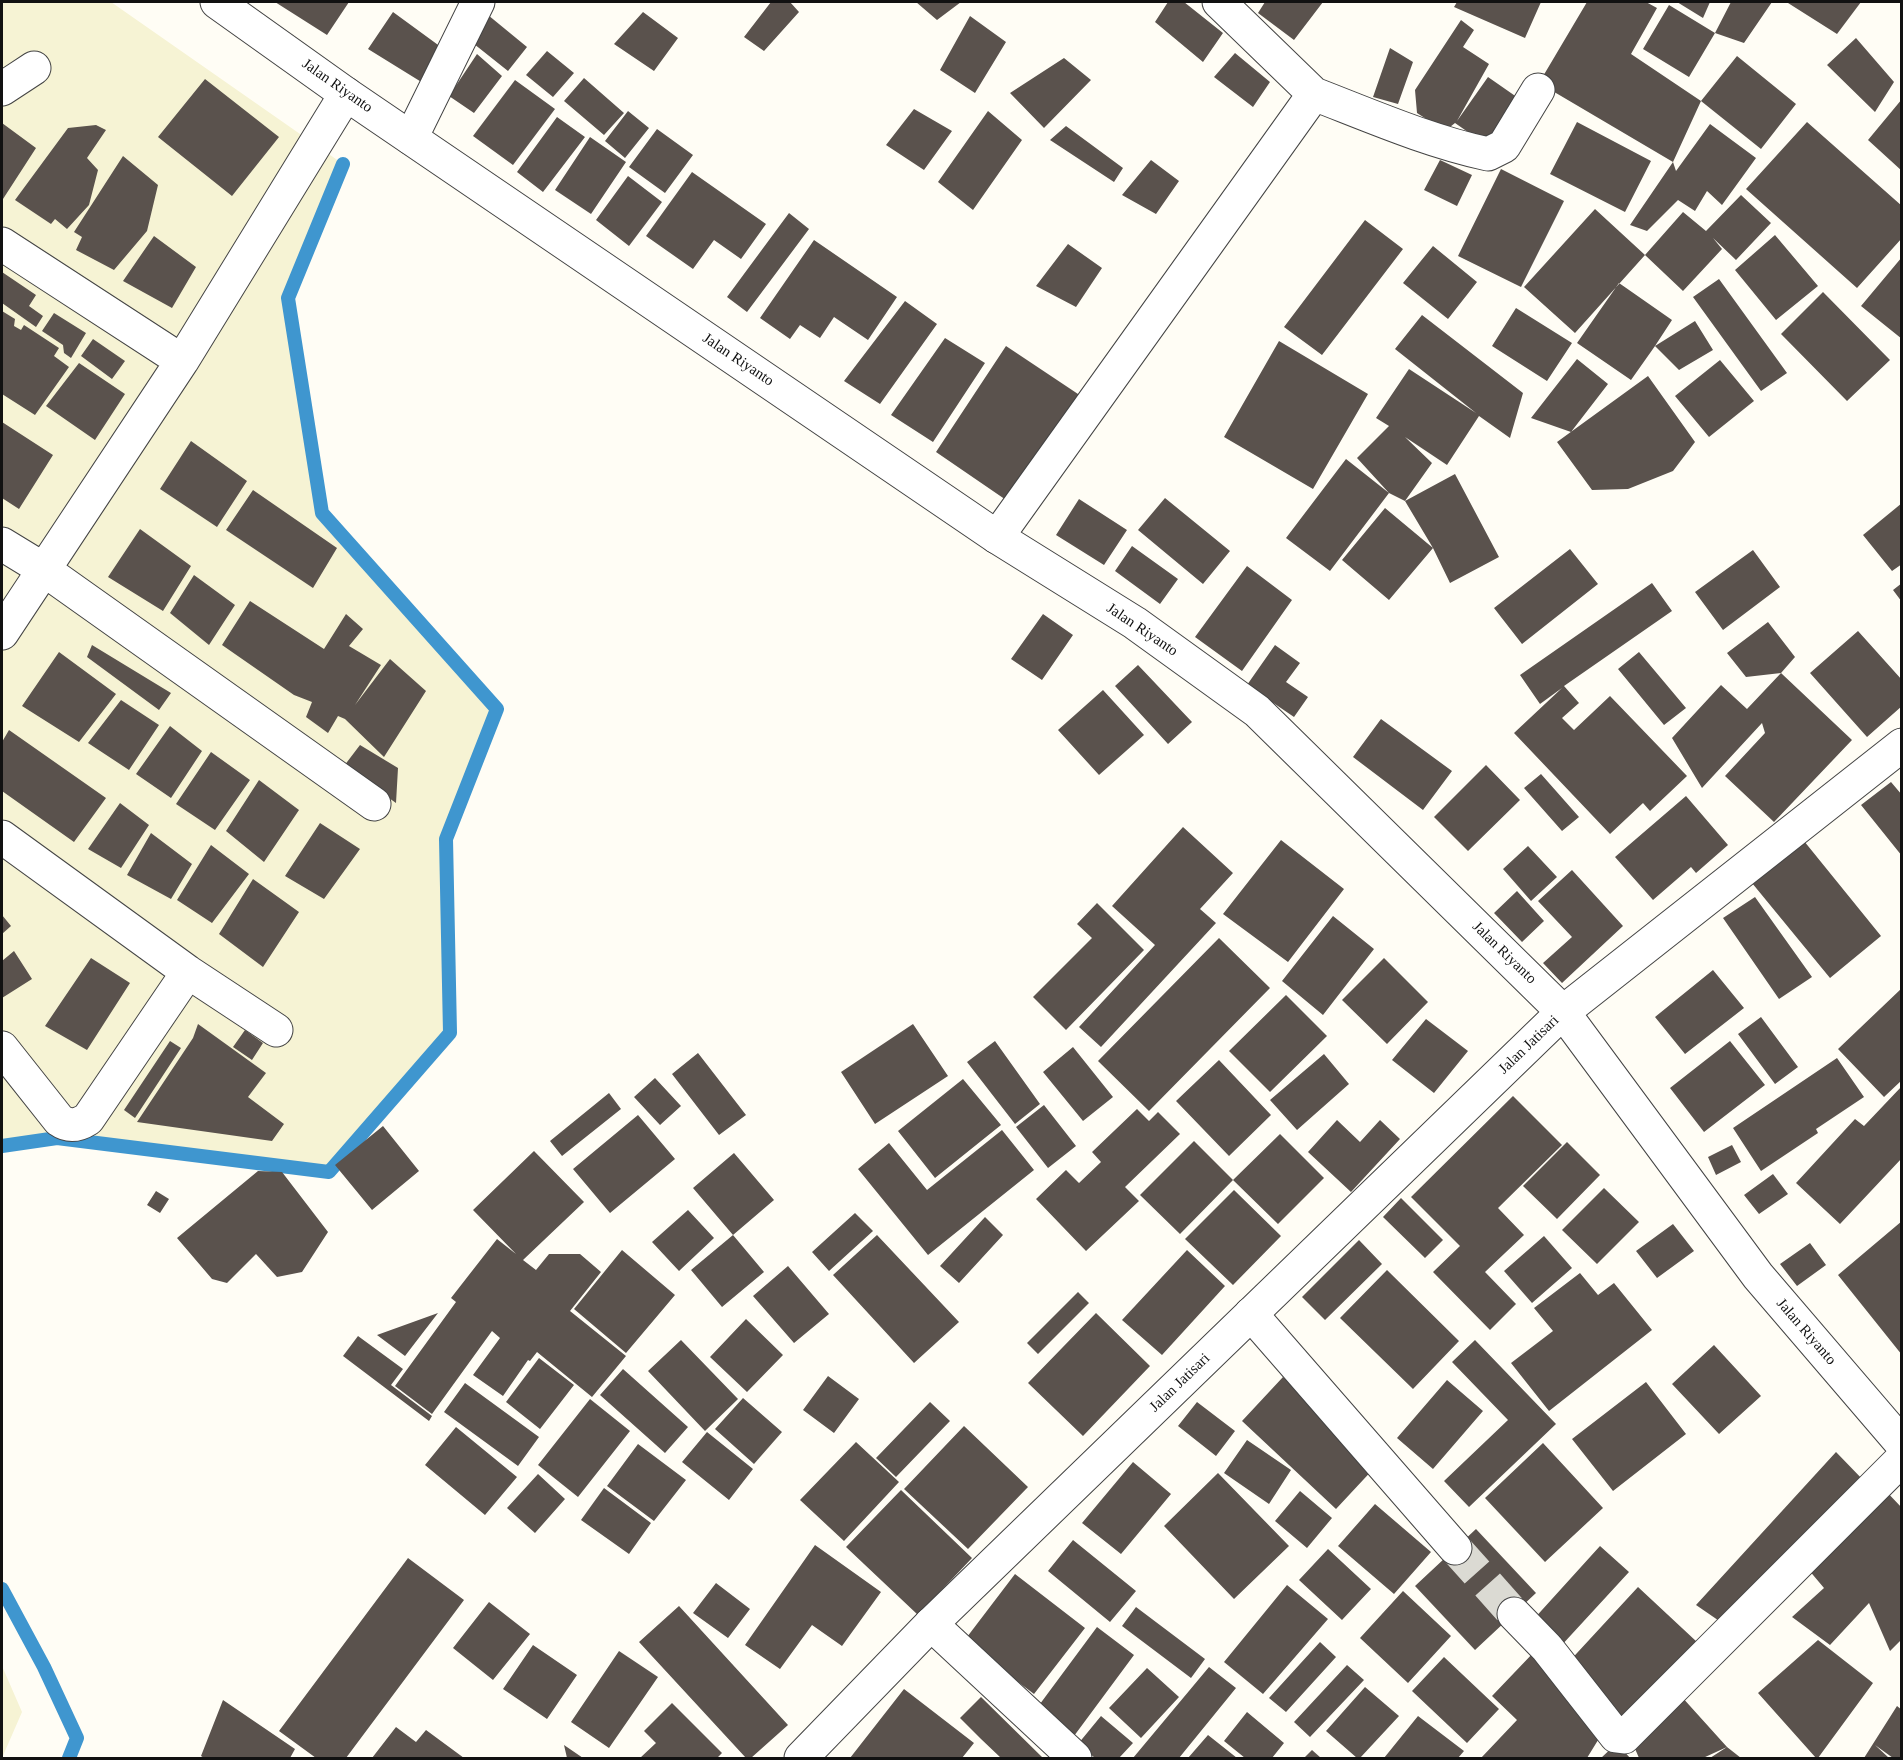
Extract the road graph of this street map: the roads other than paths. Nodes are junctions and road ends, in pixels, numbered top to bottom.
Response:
1 (217, 2) edge
2 (478, 2) edge
3 (1219, 2) edge
4 (34, 68) dead end
5 (2, 88) edge
6 (1538, 90) dead end
7 (346, 94) junction
8 (1314, 94) junction
9 (411, 138) junction
10 (2, 244) edge
11 (182, 361) junction
12 (997, 537) junction
13 (2, 544) edge
14 (43, 569) junction
15 (2, 633) edge
16 (1902, 745) edge
17 (374, 804) dead end
18 (2, 837) edge
19 (188, 972) junction
20 (1563, 1012) junction
21 (276, 1030) dead end
22 (2, 1048) edge
23 (1251, 1314) junction
24 (1902, 1444) edge
25 (1902, 1459) edge
26 (1455, 1548) tunnel mouth
27 (1514, 1614) tunnel mouth
28 (931, 1624) junction
29 (801, 1758) edge
30 (1075, 1758) edge

1 - 7 street, Jalan Riyanto
2 - 9 street
3 - 8 street
4 - 5 street
6 - 8 street
7 - 9 street, Jalan Riyanto
7 - 11 street
8 - 12 street
9 - 12 street, Jalan Riyanto
10 - 11 street
11 - 14 street
12 - 20 street, Jalan Riyanto
13 - 14 street
14 - 15 street
14 - 17 street
16 - 20 street, Jalan Jatisari
18 - 19 street
19 - 21 street
19 - 22 street
20 - 23 street, Jalan Jatisari
20 - 24 street, Jalan Riyanto
23 - 26 street
23 - 28 street, Jalan Jatisari
25 - 27 street
28 - 29 street, Jalan Jatisari
28 - 30 street

